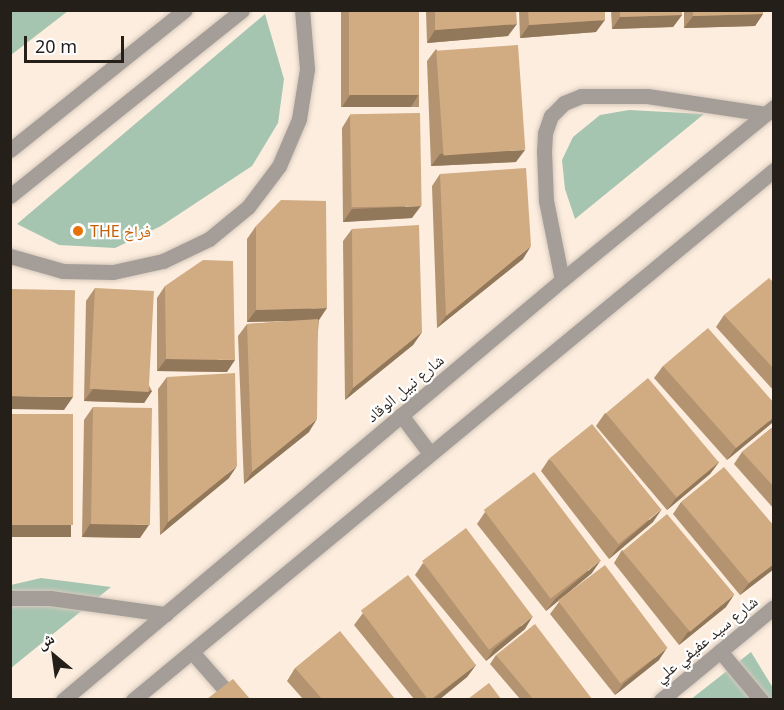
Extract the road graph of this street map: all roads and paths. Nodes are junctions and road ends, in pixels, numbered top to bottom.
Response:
1 (185, 10) edge
2 (242, 10) edge
3 (302, 10) edge
4 (770, 110) edge
5 (10, 150) edge
6 (774, 170) edge
7 (10, 196) edge
8 (10, 256) edge
9 (562, 280) junction
10 (401, 416) junction
11 (429, 452) junction
12 (10, 598) edge
13 (774, 607) edge
14 (166, 614) junction
15 (720, 651) junction
16 (192, 652) junction
17 (63, 699) edge
18 (133, 699) edge
19 (234, 699) edge
20 (661, 699) edge
21 (761, 699) edge

1 - 5 street
2 - 7 street
3 - 8 street
4 - 9 street, شارع نبيل الوقاد
4 - 9 street
6 - 11 street
9 - 10 street, شارع نبيل الوقاد
10 - 11 street
10 - 14 street, شارع نبيل الوقاد
11 - 16 street
12 - 14 street
13 - 15 street, شارع سيد عفيفي علي
14 - 17 street, شارع نبيل الوقاد
15 - 20 street, شارع سيد عفيفي علي
15 - 21 street
16 - 18 street
16 - 19 street

